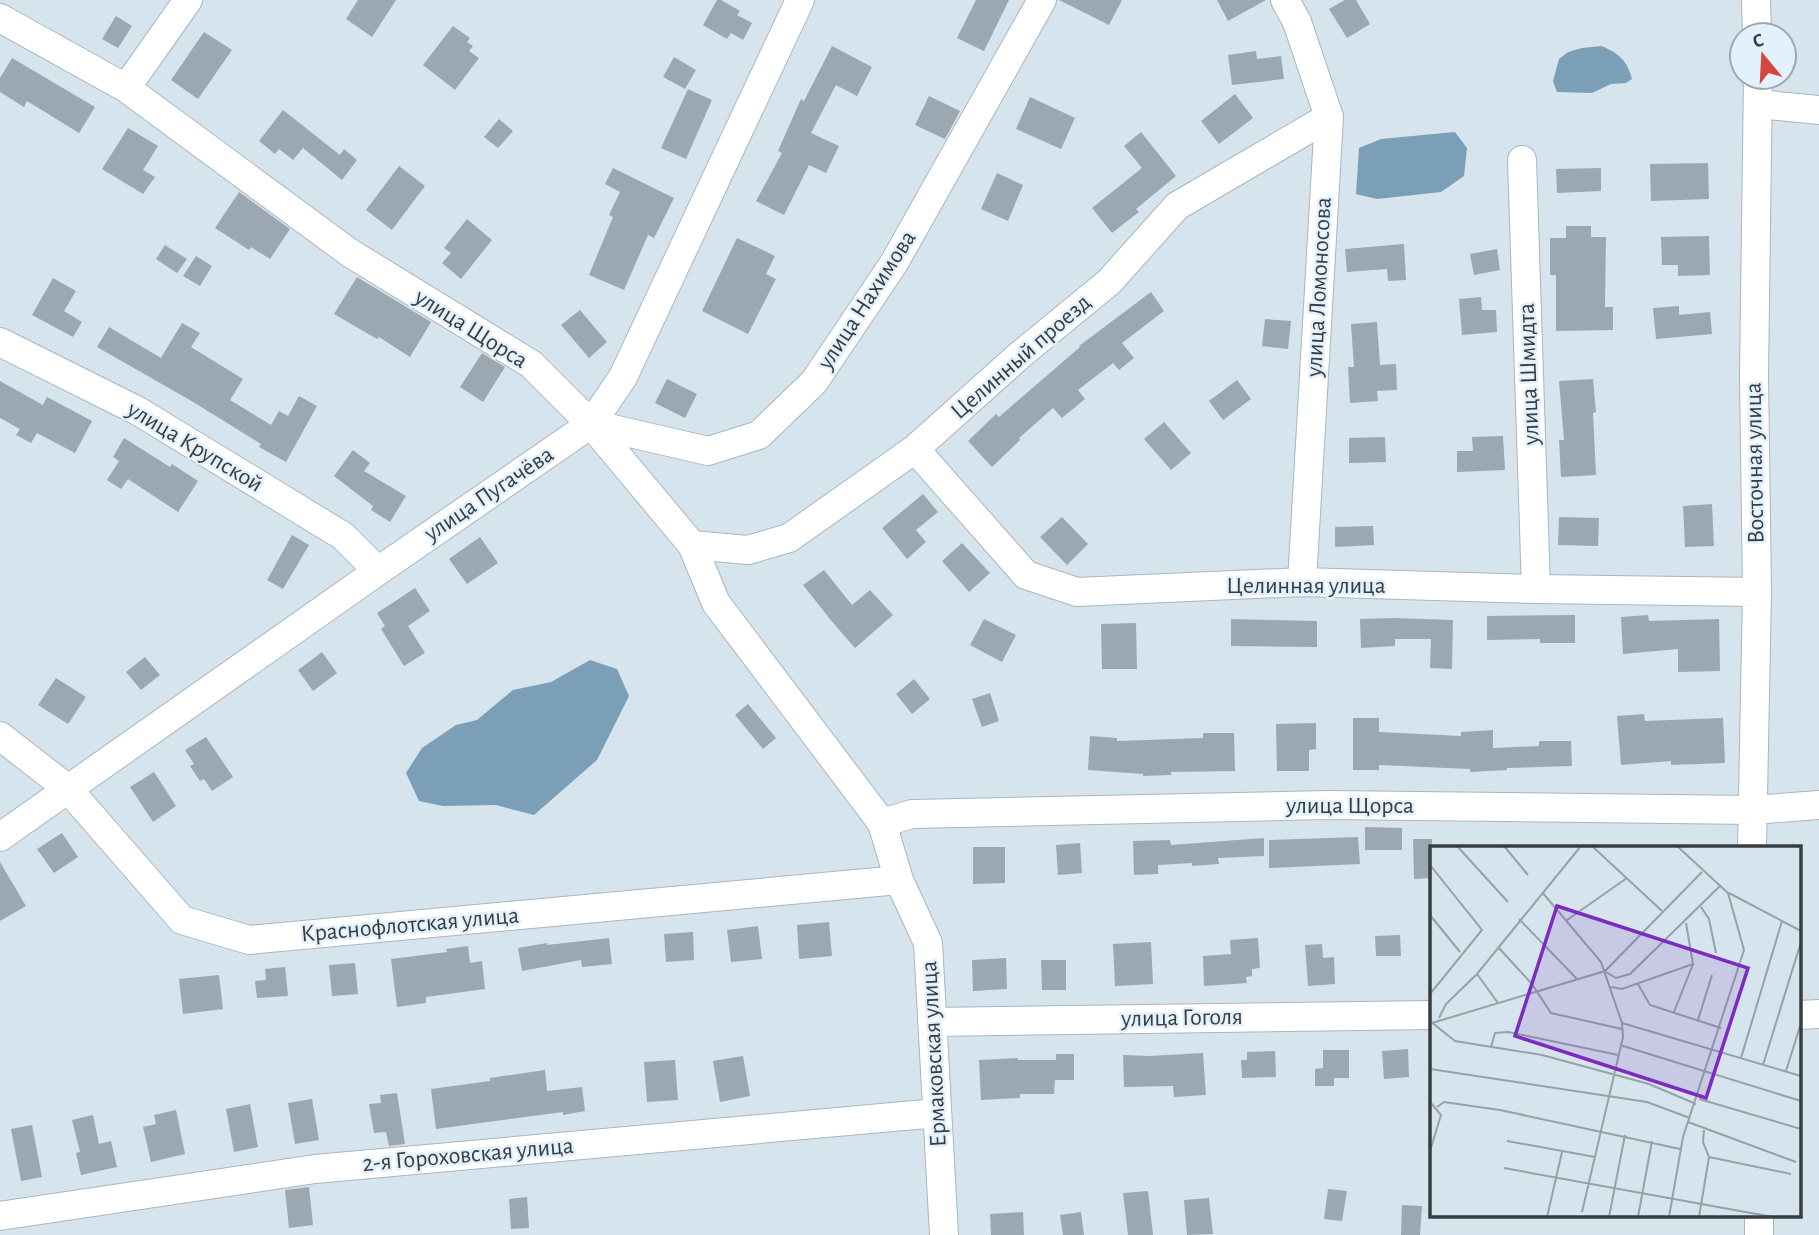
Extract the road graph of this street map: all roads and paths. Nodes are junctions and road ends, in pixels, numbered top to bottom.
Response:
1 (188, 0) edge
2 (800, 0) edge
3 (1042, 0) edge
4 (1285, 0) edge
5 (1756, 0) edge
6 (0, 18) edge
7 (1757, 21) edge
8 (126, 88) junction
9 (1758, 91) edge
10 (1761, 91) edge
11 (1819, 110) edge
12 (1329, 117) junction
13 (1522, 160) dead end
14 (0, 342) edge
15 (591, 424) junction
16 (915, 449) junction
17 (692, 545) junction
18 (377, 570) junction
19 (1302, 582) junction
20 (1536, 589) junction
21 (1757, 592) junction
22 (0, 736) edge
23 (68, 789) junction
24 (1819, 805) edge
25 (1753, 810) junction
26 (882, 823) junction
27 (0, 837) edge
28 (1752, 846) edge
29 (899, 880) junction
30 (1801, 1014) edge
31 (1819, 1014) edge
32 (1430, 1015) edge
33 (932, 1022) junction
34 (937, 1113) junction
35 (0, 1216) edge
36 (944, 1235) edge

1 - 8 street
2 - 15 street, улица Пугачёва
3 - 15 street, улица Нахимова
4 - 12 street, улица Ломоносова
5 - 7 street
6 - 8 street, улица Щорса
8 - 15 street, улица Щорса
9 - 21 street, Восточная улица
10 - 11 street
12 - 16 street, Целинный проезд
12 - 19 street, улица Ломоносова
13 - 20 street, улица Шмидта
14 - 18 street, улица Крупской
15 - 17 street, улица Щорса
15 - 18 street, улица Пугачёва
16 - 17 street, Целинный проезд
16 - 19 street, Целинная улица
17 - 26 street, улица Щорса
18 - 23 street, улица Пугачёва
19 - 20 street, Целинная улица
20 - 21 street, Целинная улица
21 - 25 street, Восточная улица
22 - 23 street, Краснофлотская улица
23 - 27 street, улица Пугачёва
23 - 29 street, Краснофлотская улица
24 - 25 street, улица Щорса
25 - 26 street, улица Щорса
25 - 28 street, Восточная улица
26 - 29 street, улица Щорса
29 - 33 street, Ермаковская улица
30 - 31 street
32 - 33 street, улица Гоголя
33 - 34 street, Ермаковская улица
34 - 35 street, 2-я Гороховская улица
34 - 36 street, Ермаковская улица

